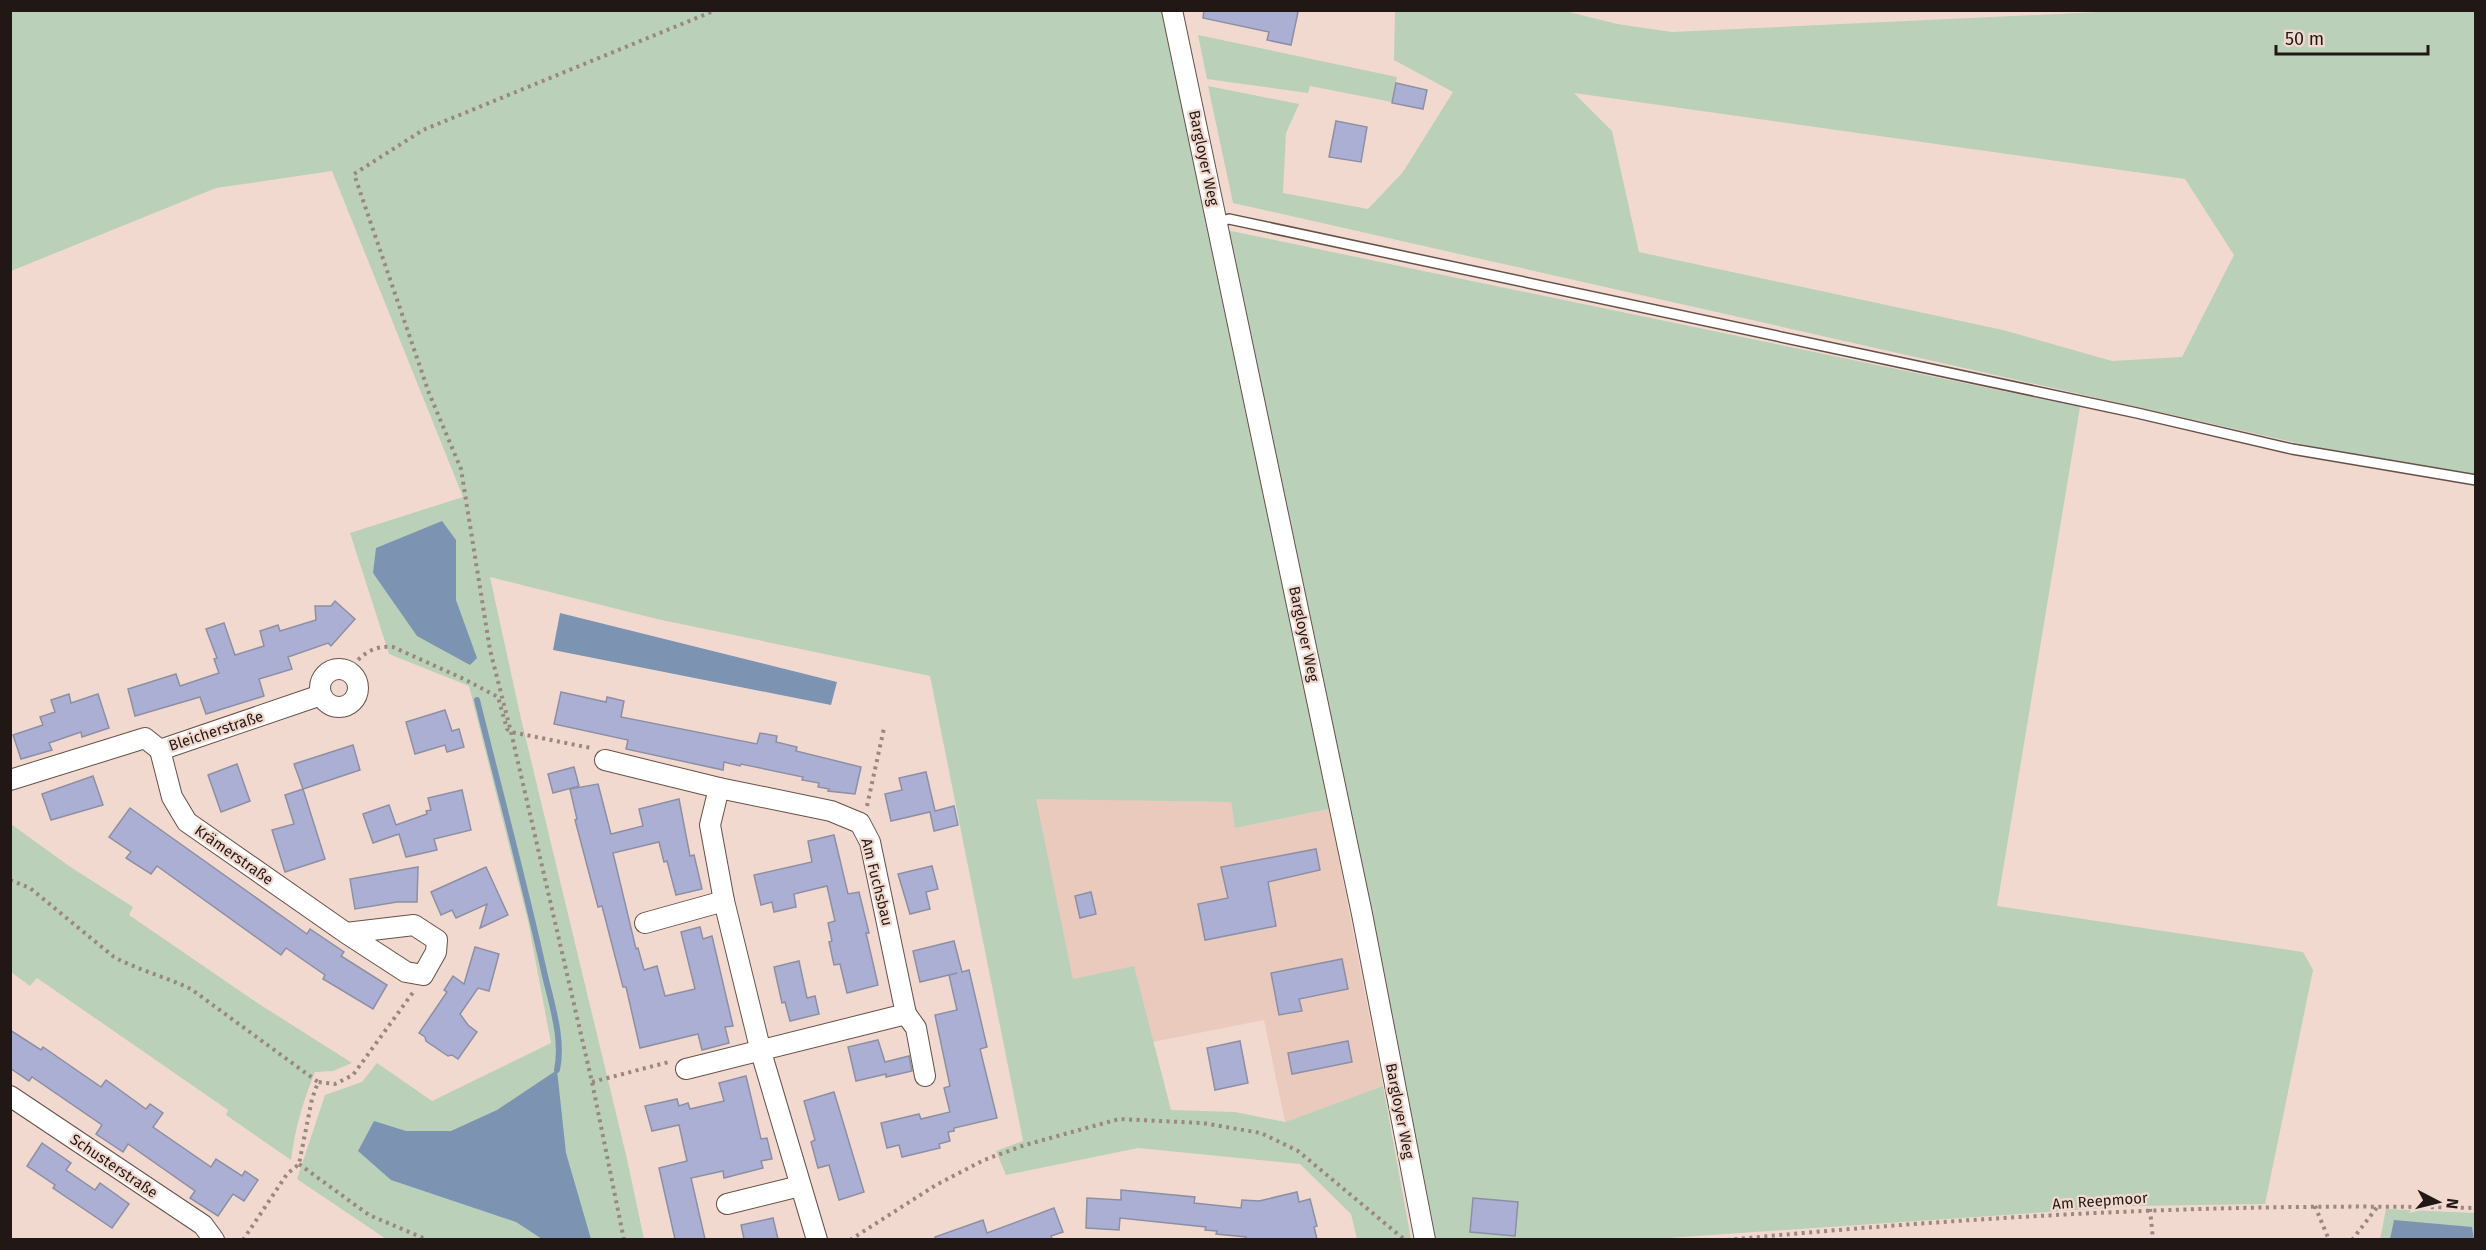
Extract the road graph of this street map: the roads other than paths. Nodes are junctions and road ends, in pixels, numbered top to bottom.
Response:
1 (1172, 10) edge
2 (1217, 222) junction
3 (2475, 480) edge
4 (321, 694) junction
5 (160, 750) junction
6 (605, 760) road end
7 (10, 780) edge
8 (719, 788) junction
9 (724, 901) junction
10 (645, 922) dead end
11 (346, 933) junction
12 (906, 1014) junction
13 (760, 1052) junction
14 (686, 1069) road end
15 (925, 1076) dead end
16 (10, 1096) edge
17 (800, 1186) junction
18 (727, 1204) dead end
19 (214, 1239) edge
20 (816, 1239) edge
21 (1425, 1239) edge

1 - 2 street, Bargloyer Weg
2 - 3 lane
2 - 21 street, Bargloyer Weg
4 - 4 street
4 - 5 street, Bleicherstraße
5 - 7 street, Bleicherstraße
5 - 11 street, Krämerstraße
6 - 8 street, Am Fuchsbau
8 - 9 street
8 - 12 street, Am Fuchsbau
9 - 10 street
9 - 13 street
11 - 11 street, Krämerstraße
12 - 13 street
12 - 15 street, Am Fuchsbau
13 - 14 street
13 - 17 street
16 - 19 street, Schusterstraße
17 - 18 street
17 - 20 street

